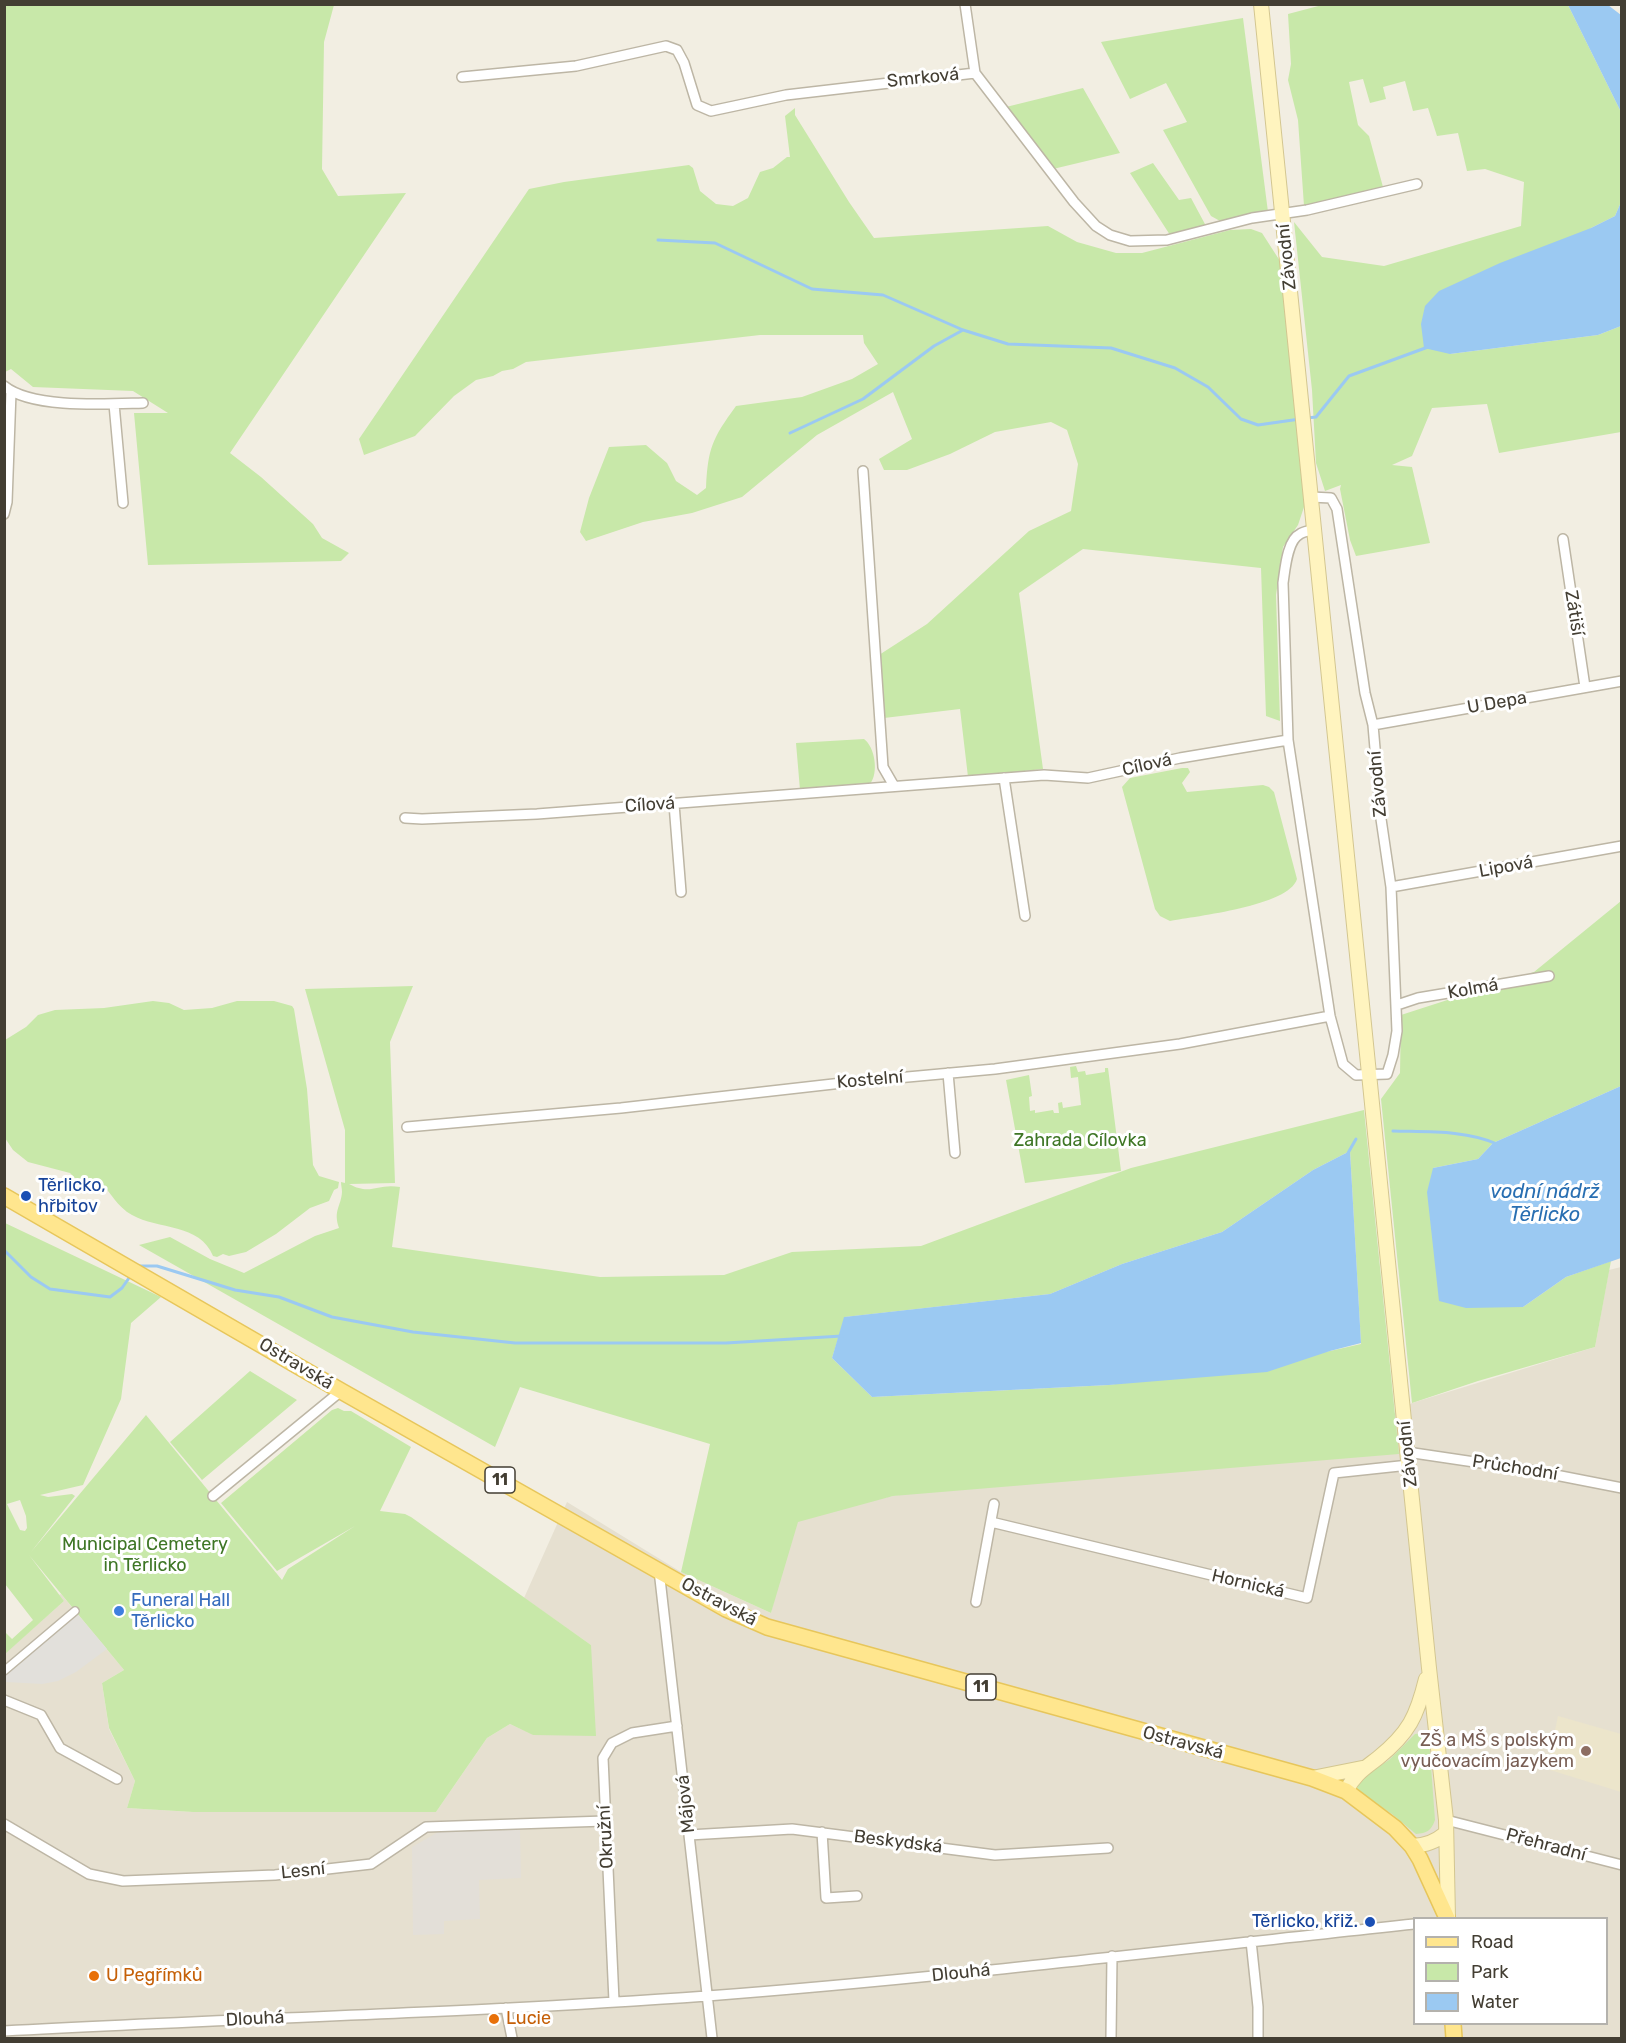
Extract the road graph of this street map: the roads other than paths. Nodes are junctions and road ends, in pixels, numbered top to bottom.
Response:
1 (965, 4) edge
2 (1262, 11) edge
3 (975, 73) junction
4 (462, 77) dead end
5 (1418, 184) dead end
6 (1283, 214) junction
7 (7, 392) edge
8 (143, 403) dead end
9 (114, 404) junction
10 (863, 471) dead end
11 (1311, 497) junction
12 (123, 503) dead end
13 (4, 514) edge
14 (1314, 529) junction
15 (1563, 539) dead end
16 (1622, 681) edge
17 (1585, 687) junction
18 (1373, 725) junction
19 (1288, 740) junction
20 (1004, 778) junction
21 (894, 786) junction
22 (675, 804) junction
23 (405, 818) dead end
24 (1622, 846) edge
25 (1391, 887) junction
26 (681, 892) dead end
27 (1025, 916) dead end
28 (1549, 976) dead end
29 (1397, 1005) junction
30 (1330, 1017) junction
31 (948, 1073) junction
32 (1369, 1076) junction
33 (407, 1127) dead end
34 (956, 1153) dead end
35 (4, 1196) edge
36 (341, 1391) junction
37 (1408, 1458) junction
38 (1622, 1488) edge
39 (213, 1496) dead end
40 (994, 1504) dead end
41 (991, 1522) junction
42 (659, 1570) junction
43 (976, 1602) dead end
44 (75, 1611) dead end
45 (1429, 1668) junction
46 (4, 1671) edge
47 (4, 1700) edge
48 (677, 1726) junction
49 (1409, 1726) junction
50 (1436, 1741) junction
51 (1364, 1767) junction
52 (1312, 1778) junction
53 (117, 1779) dead end
54 (1346, 1791) junction
55 (605, 1821) junction
56 (4, 1824) edge
57 (1446, 1827) junction
58 (822, 1832) junction
59 (689, 1835) junction
60 (1412, 1846) junction
61 (1108, 1848) dead end
62 (1622, 1865) edge
63 (857, 1896) dead end
64 (1448, 1917) edge
65 (1448, 1917) edge
66 (1413, 1924) edge
67 (1251, 1941) junction
68 (1112, 1956) junction
69 (707, 1996) junction
70 (614, 2001) junction
71 (506, 2008) junction
72 (106, 2026) junction
73 (4, 2031) edge
74 (107, 2038) edge
75 (512, 2038) edge
76 (712, 2038) edge
77 (1111, 2038) edge
78 (1258, 2038) edge

1 - 3 street
2 - 6 main road, Závodní
3 - 4 street, Smrková
3 - 6 street, Smrková
5 - 6 street, Smrková
6 - 11 main road, Závodní
7 - 9 street
7 - 13 street
8 - 9 street
9 - 12 street
10 - 21 street
11 - 14 main road, Závodní
11 - 18 street, Závodní
14 - 19 street
14 - 32 main road, Závodní
15 - 17 street, Zátiší
16 - 17 street, U Depa
17 - 18 street, U Depa
18 - 25 street, Závodní
19 - 20 street, Cílová
19 - 30 street
20 - 21 street, Cílová
20 - 27 street
21 - 22 street, Cílová
22 - 23 street, Cílová
22 - 26 street
24 - 25 street, Lipová
25 - 29 street, Závodní
28 - 29 street, Kolmá
29 - 32 street, Závodní
30 - 31 street, Kostelní
30 - 32 street
31 - 33 street, Kostelní
31 - 34 street
32 - 37 main road, Závodní
35 - 36 main road, Ostravská / 11
36 - 39 street
36 - 42 main road, Ostravská / 11
37 - 38 street, Průchodní
37 - 41 street, Hornická
37 - 45 main road, Závodní
40 - 41 street
41 - 43 street
42 - 48 street, Májová
42 - 52 main road, Ostravská / 11
44 - 46 street
45 - 49 main road
45 - 50 main road, Závodní
47 - 53 street
48 - 55 street, Okružní
48 - 59 street, Májová
49 - 50 main road
49 - 51 main road
50 - 57 main road, Závodní
51 - 52 main road
51 - 54 main road
52 - 54 main road, Ostravská / 11
54 - 60 main road, Ostravská / 11
55 - 56 street, Lesní
55 - 70 street, Okružní
57 - 60 main road
57 - 62 street, Přehradní
57 - 64 main road, Závodní
58 - 59 street, Beskydská
58 - 61 street, Beskydská
58 - 63 street
59 - 69 street, Májová
60 - 65 main road, Ostravská / 11
66 - 67 street, Dlouhá
67 - 68 street, Dlouhá
67 - 78 street
68 - 69 street, Dlouhá
68 - 77 street
69 - 70 street, Dlouhá
69 - 76 street, Májová
70 - 71 street, Dlouhá
71 - 72 street, Dlouhá
71 - 75 street
72 - 73 street, Dlouhá
72 - 74 street

